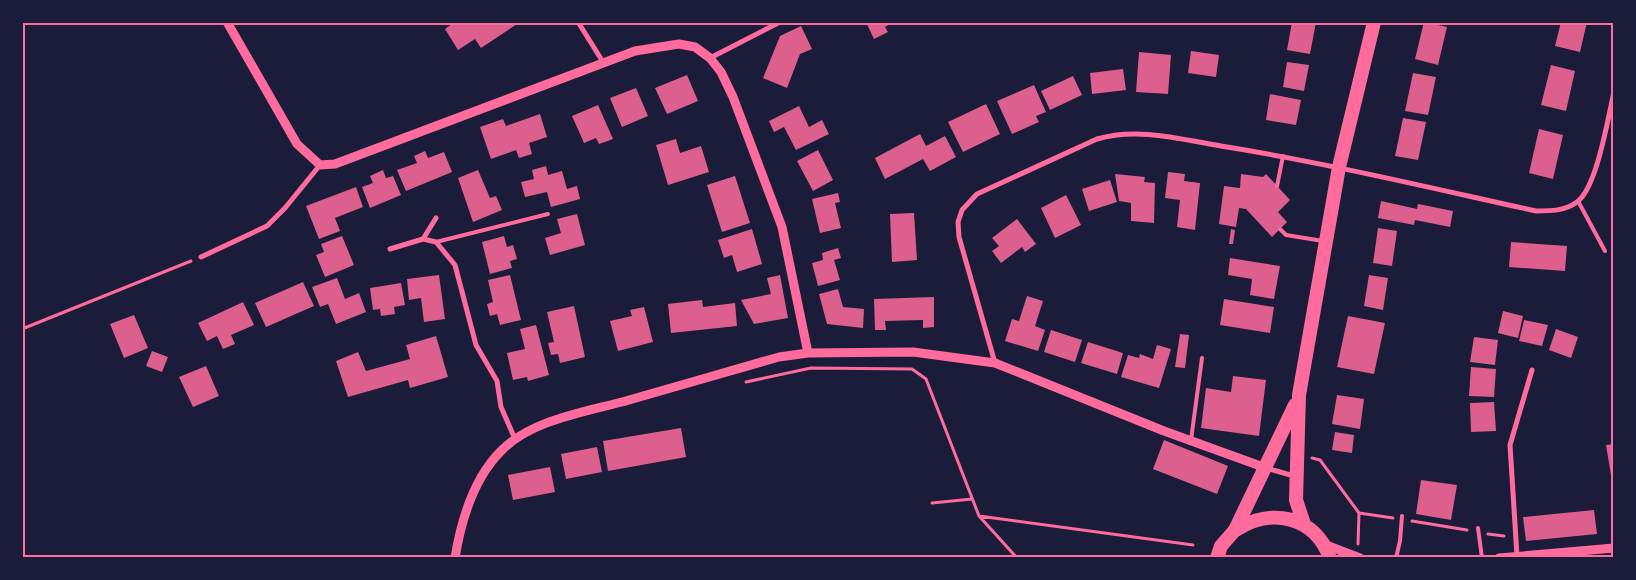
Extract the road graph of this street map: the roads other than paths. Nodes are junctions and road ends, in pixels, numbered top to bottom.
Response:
1 (227, 22) edge
2 (578, 22) edge
3 (780, 22) edge
4 (1374, 22) edge
5 (710, 58) junction
6 (603, 62) junction
7 (1614, 92) edge
8 (1283, 156) junction
9 (320, 165) junction
10 (1339, 167) junction
11 (1277, 186) dead end
12 (1578, 202) junction
13 (548, 214) dead end
14 (436, 218) dead end
15 (1280, 229) dead end
16 (423, 239) junction
17 (436, 242) junction
18 (1325, 242) junction
19 (390, 249) dead end
20 (1605, 252) dead end
21 (201, 257) road end
22 (808, 353) junction
23 (1202, 358) dead end
24 (995, 363) junction
25 (1532, 370) dead end
26 (1299, 395) junction
27 (514, 439) junction
28 (1191, 440) junction
29 (1266, 468) junction
30 (1296, 476) junction
31 (1401, 518) road end
32 (1304, 524) junction
33 (1235, 530) junction
34 (1478, 530) road end
35 (1614, 548) edge
36 (1328, 551) edge
37 (1571, 554) edge
38 (1517, 556) edge
39 (1358, 557) edge
40 (455, 558) edge
41 (1217, 558) edge
42 (1396, 558) edge
43 (1482, 558) edge
44 (1499, 558) edge

1 - 9 street
2 - 6 street
3 - 5 street
4 - 10 highway
5 - 6 street
5 - 22 street
6 - 9 street
7 - 12 street
8 - 10 street
8 - 11 lane
8 - 24 street
9 - 21 street
10 - 12 street
10 - 18 highway
12 - 20 lane
13 - 17 lane
14 - 16 street
15 - 18 lane
16 - 17 street
16 - 19 street
17 - 27 street
18 - 26 highway
22 - 24 street
22 - 27 street
23 - 28 lane
24 - 28 street
25 - 38 street
26 - 29 highway
26 - 30 highway
27 - 40 street
28 - 29 street
29 - 30 street
29 - 33 highway
30 - 32 highway
31 - 42 lane
32 - 33 highway
32 - 36 highway
33 - 41 highway
34 - 43 lane
35 - 37 street
36 - 39 street
37 - 38 street
38 - 44 street

